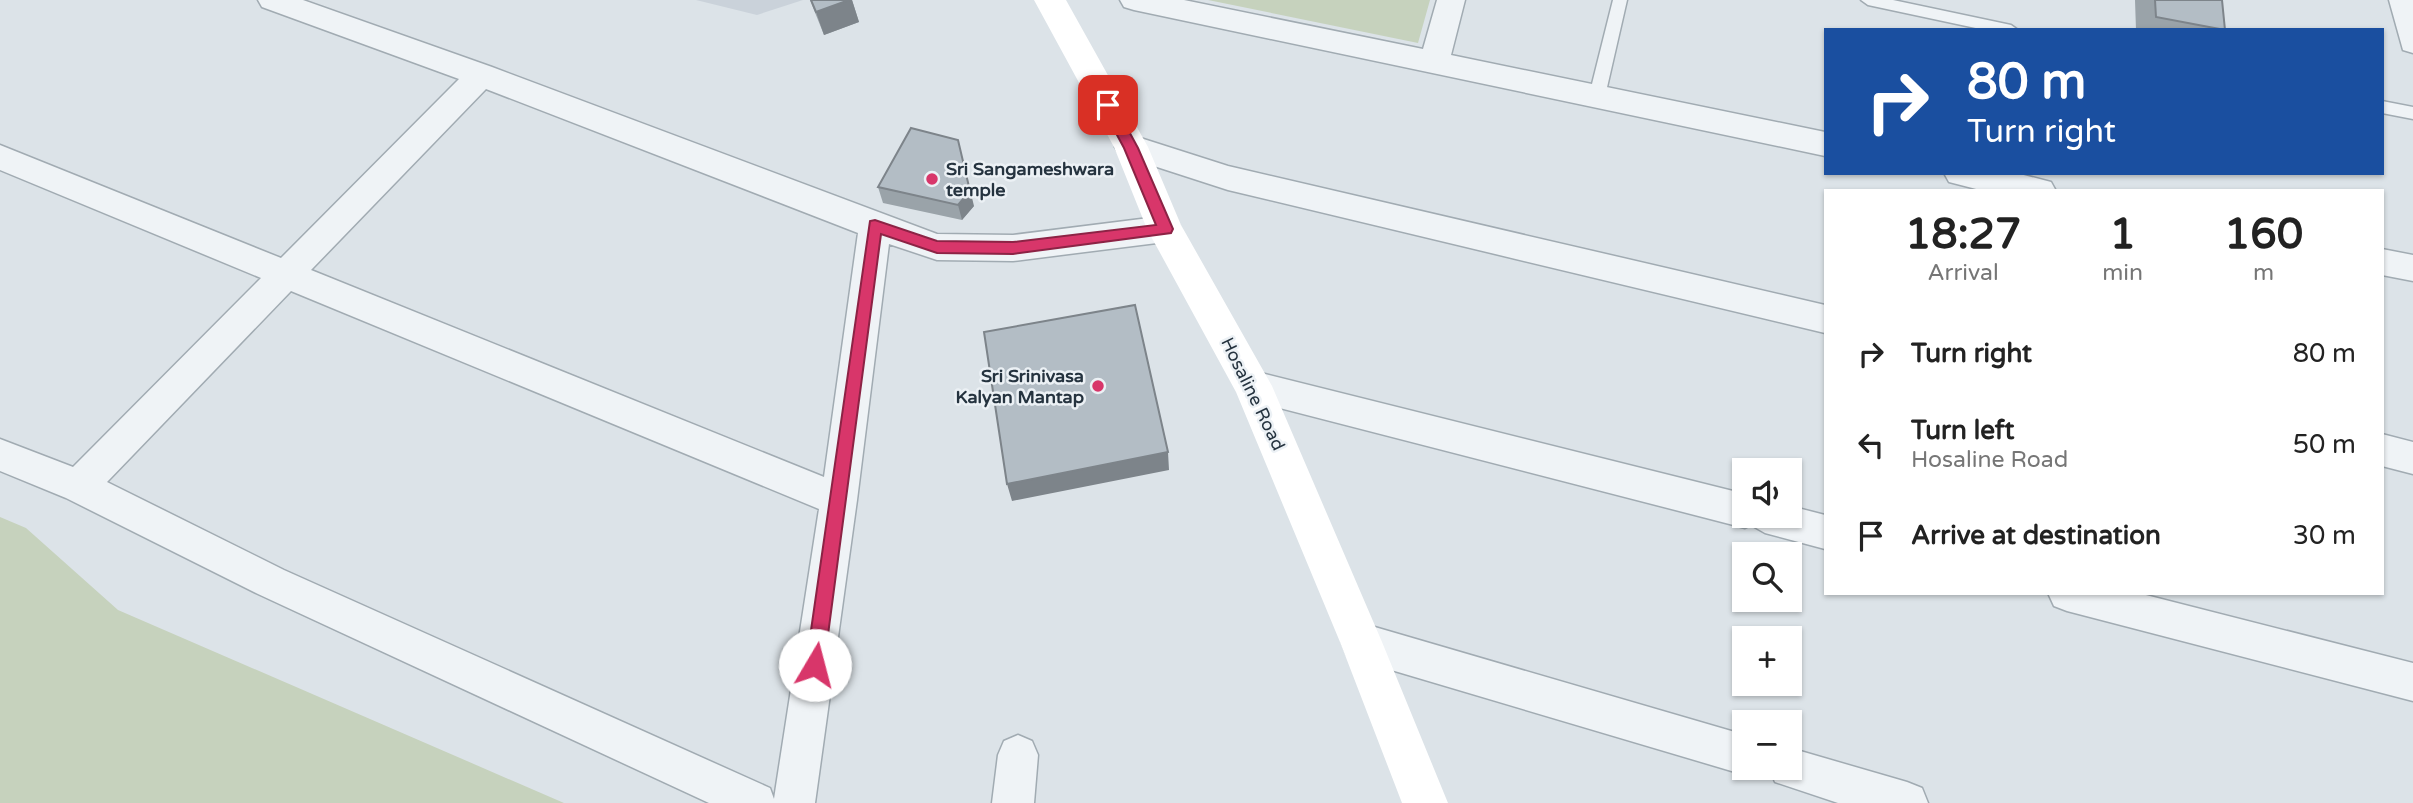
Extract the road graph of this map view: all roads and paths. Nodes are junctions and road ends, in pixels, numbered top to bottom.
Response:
1 (272, 0) edge
2 (1050, 0) edge
3 (1451, 0) edge
4 (1620, 0) edge
5 (1868, 0) edge
6 (2403, 0) edge
7 (1140, 1) edge
8 (2001, 28) edge
9 (2413, 42) edge
10 (1434, 62) junction
11 (481, 75) junction
12 (1597, 96) junction
13 (2384, 107) edge
14 (2413, 113) edge
15 (1824, 144) edge
16 (1131, 148) junction
17 (0, 157) edge
18 (1969, 175) edge
19 (2031, 189) edge
20 (875, 226) junction
21 (1165, 229) junction
22 (2384, 262) edge
23 (2413, 268) edge
24 (286, 275) junction
25 (1824, 319) edge
26 (1253, 386) junction
27 (2384, 451) edge
28 (0, 455) edge
29 (2413, 458) edge
30 (79, 486) junction
31 (839, 500) junction
32 (1732, 508) edge
33 (1802, 526) edge
34 (1824, 532) edge
35 (2075, 595) edge
36 (1361, 642) junction
37 (2413, 682) edge
38 (1732, 751) edge
39 (1018, 755) dead end
40 (1802, 772) edge
41 (755, 803) edge
42 (794, 803) edge
43 (1013, 803) edge
44 (1425, 803) edge
45 (1907, 803) edge

1 - 11 street
2 - 16 street, Hosaline Road
3 - 10 street
4 - 12 lane
5 - 8 lane
6 - 9 street
7 - 10 street
10 - 12 street
11 - 20 street
11 - 24 street
12 - 15 street
13 - 14 lane
16 - 21 street, Hosaline Road
16 - 25 street
17 - 24 street
18 - 19 street
20 - 21 street
20 - 31 street
21 - 26 street, Hosaline Road
22 - 23 street
24 - 30 street
24 - 31 street
26 - 32 street
26 - 36 street, Hosaline Road
27 - 29 street
28 - 30 street
30 - 41 street
31 - 42 street
33 - 34 street
35 - 37 street
36 - 38 street
36 - 44 street, Hosaline Road
39 - 43 street
40 - 45 street

